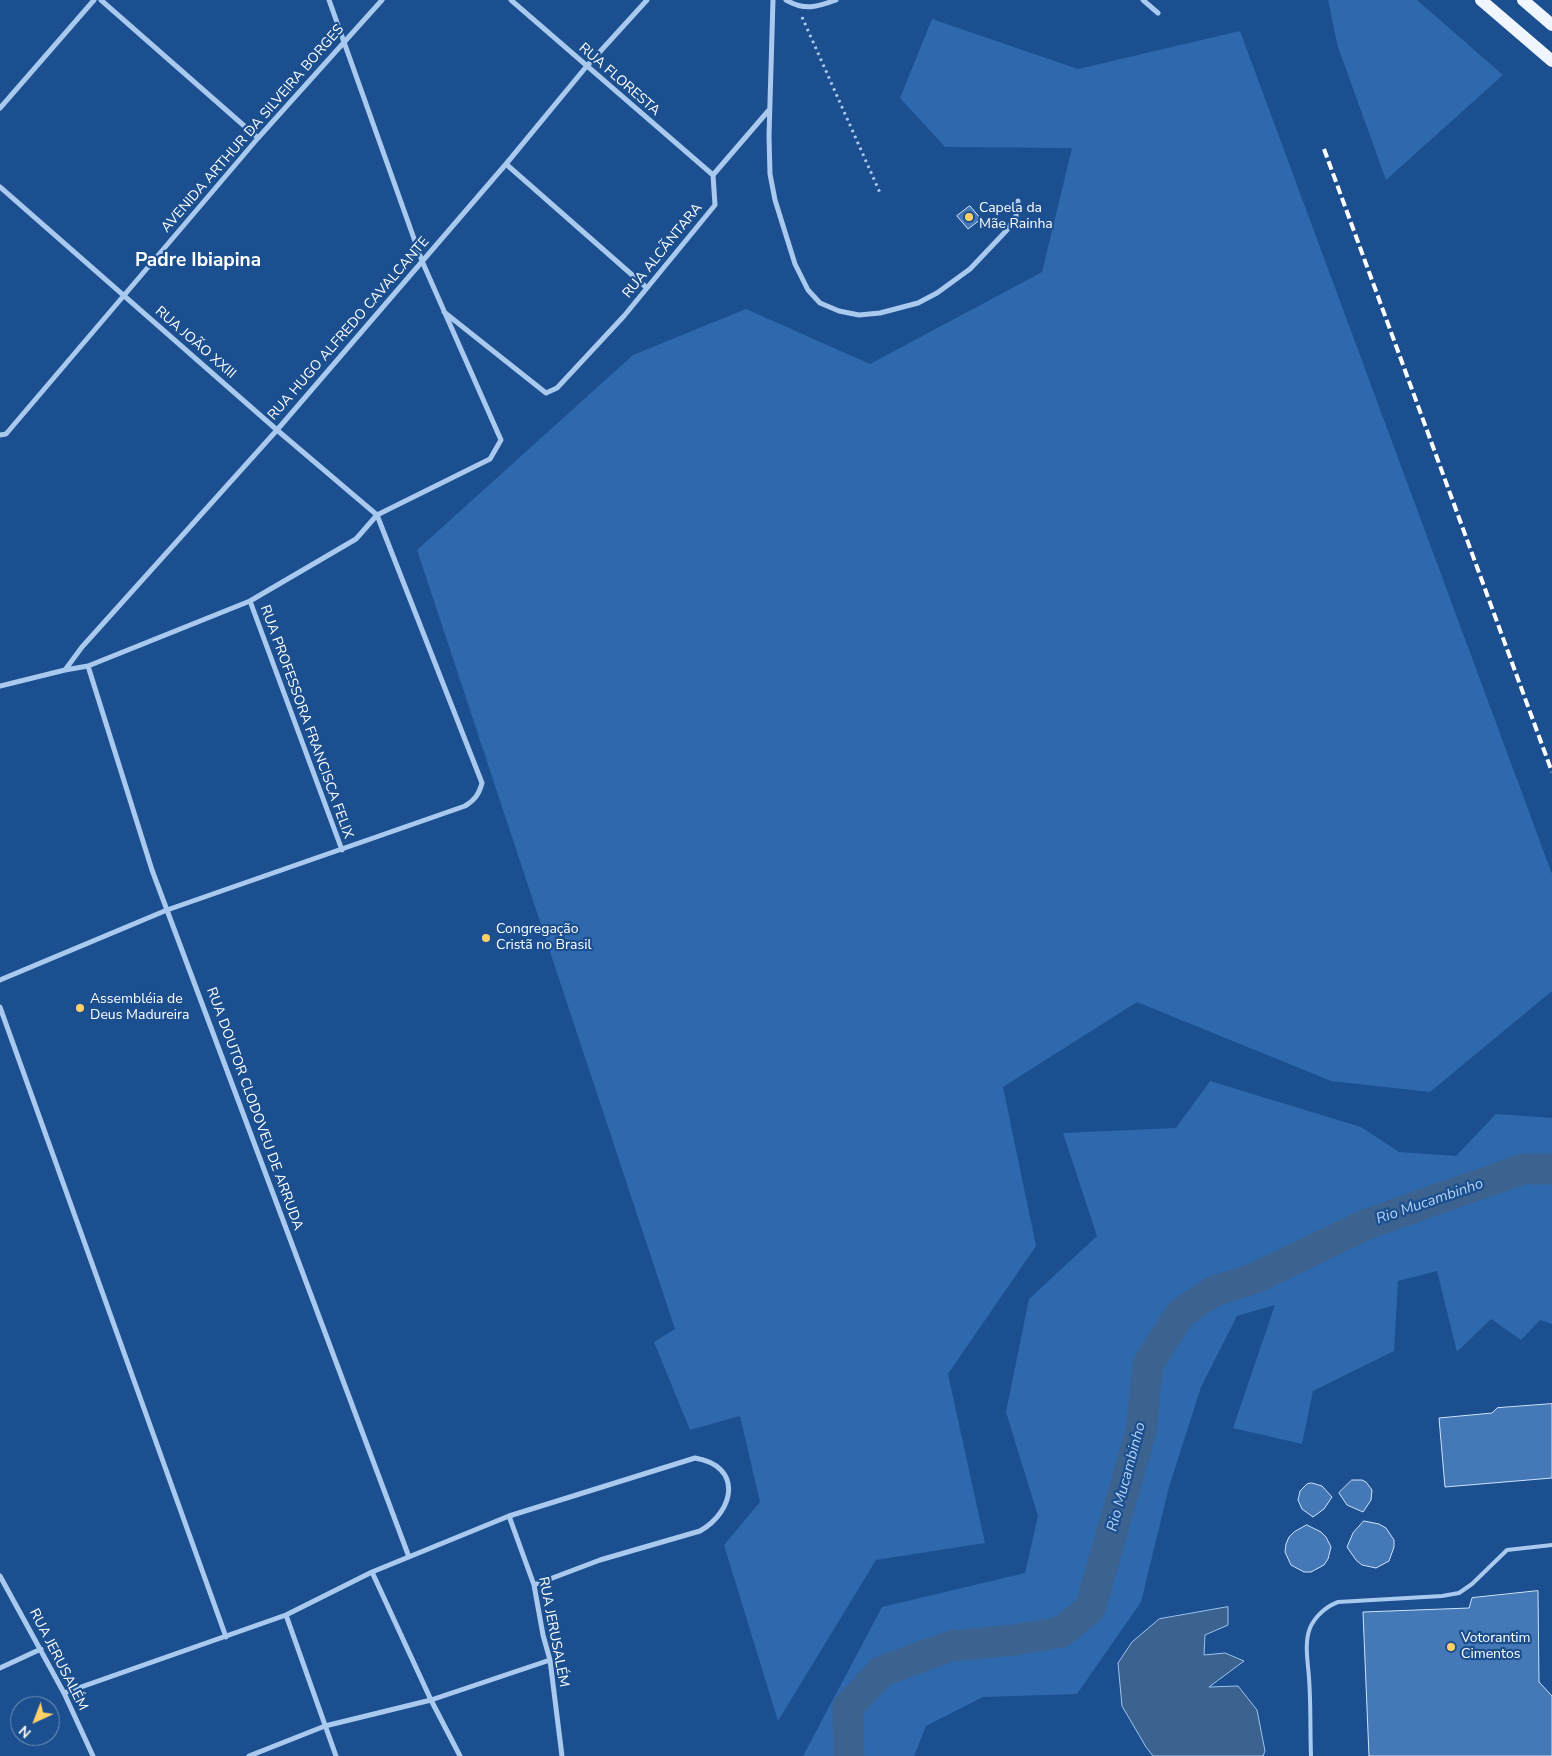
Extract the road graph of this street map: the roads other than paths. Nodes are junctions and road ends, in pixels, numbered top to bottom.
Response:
1 (94, 0) edge
2 (101, 0) edge
3 (329, 0) edge
4 (382, 0) edge
5 (511, 0) edge
6 (647, 0) edge
7 (773, 0) edge
8 (786, 0) edge
9 (836, 0) edge
10 (1143, 0) edge
11 (1481, 0) edge
12 (1523, 0) edge
13 (1158, 13) dead end
14 (1552, 25) edge
15 (345, 43) junction
16 (1552, 61) edge
17 (586, 67) junction
18 (0, 108) edge
19 (769, 109) junction
20 (258, 138) junction
21 (506, 164) junction
22 (713, 175) junction
23 (0, 187) edge
24 (1018, 201) dead end
25 (422, 261) junction
26 (647, 288) junction
27 (123, 296) junction
28 (443, 311) junction
29 (277, 430) junction
30 (3, 434) edge
31 (377, 515) junction
32 (250, 601) junction
33 (88, 666) junction
34 (65, 670) junction
35 (0, 686) edge
36 (342, 850) junction
37 (167, 910) junction
38 (0, 980) edge
39 (0, 1008) edge
40 (509, 1516) junction
41 (1552, 1545) edge
42 (409, 1557) junction
43 (372, 1572) junction
44 (0, 1576) edge
45 (534, 1585) junction
46 (286, 1615) junction
47 (226, 1637) junction
48 (41, 1649) junction
49 (550, 1660) junction
50 (0, 1668) edge
51 (64, 1693) junction
52 (431, 1700) junction
53 (325, 1726) junction
54 (92, 1756) edge
55 (248, 1756) edge
56 (336, 1756) edge
57 (460, 1756) edge
58 (562, 1756) edge
59 (1311, 1756) edge

1 - 18 street
2 - 20 street
3 - 15 street
4 - 15 street, AVENIDA ARTHUR DA SILVEIRA BORGES
5 - 17 street, RUA FLORESTA
6 - 17 street, RUA HUGO ALFREDO CAVALCANTE
7 - 19 street
8 - 9 street
10 - 13 street
11 - 16 main road
12 - 14 main road
15 - 20 street, AVENIDA ARTHUR DA SILVEIRA BORGES
15 - 25 street
17 - 21 street, RUA HUGO ALFREDO CAVALCANTE
17 - 22 street, RUA FLORESTA
19 - 22 street
19 - 24 street
20 - 27 street, AVENIDA ARTHUR DA SILVEIRA BORGES
21 - 25 street, RUA HUGO ALFREDO CAVALCANTE
21 - 26 street
22 - 26 street, RUA ALCÃNTARA
23 - 27 street, RUA JOÃO XXIII
25 - 28 street
25 - 29 street, RUA HUGO ALFREDO CAVALCANTE
26 - 28 street, RUA ALCÃNTARA
27 - 29 street, RUA JOÃO XXIII
27 - 30 street, AVENIDA ARTHUR DA SILVEIRA BORGES
28 - 31 street
29 - 31 street, RUA JOÃO XXIII
29 - 34 street, RUA HUGO ALFREDO CAVALCANTE
31 - 32 street
31 - 36 street
32 - 33 street
32 - 36 street, RUA PROFESSORA FRANCISCA FELIX
33 - 34 street
33 - 37 street, RUA DOUTOR CLODOVEU DE ARRUDA
34 - 35 street
36 - 37 street
37 - 38 street
37 - 42 street, RUA DOUTOR CLODOVEU DE ARRUDA
39 - 47 street
40 - 42 street
40 - 45 street, RUA JERUSALÉM
40 - 45 street
41 - 59 lane
42 - 43 street
43 - 46 street
43 - 52 street
44 - 48 street, RUA JERUSALÉM
45 - 49 street, RUA JERUSALÉM
46 - 47 street
46 - 53 street
47 - 51 street
48 - 50 street
48 - 51 street, RUA JERUSALÉM
49 - 52 street
49 - 58 street, RUA JERUSALÉM
51 - 54 street, RUA JERUSALÉM
52 - 53 street
52 - 57 street
53 - 55 street
53 - 56 street

